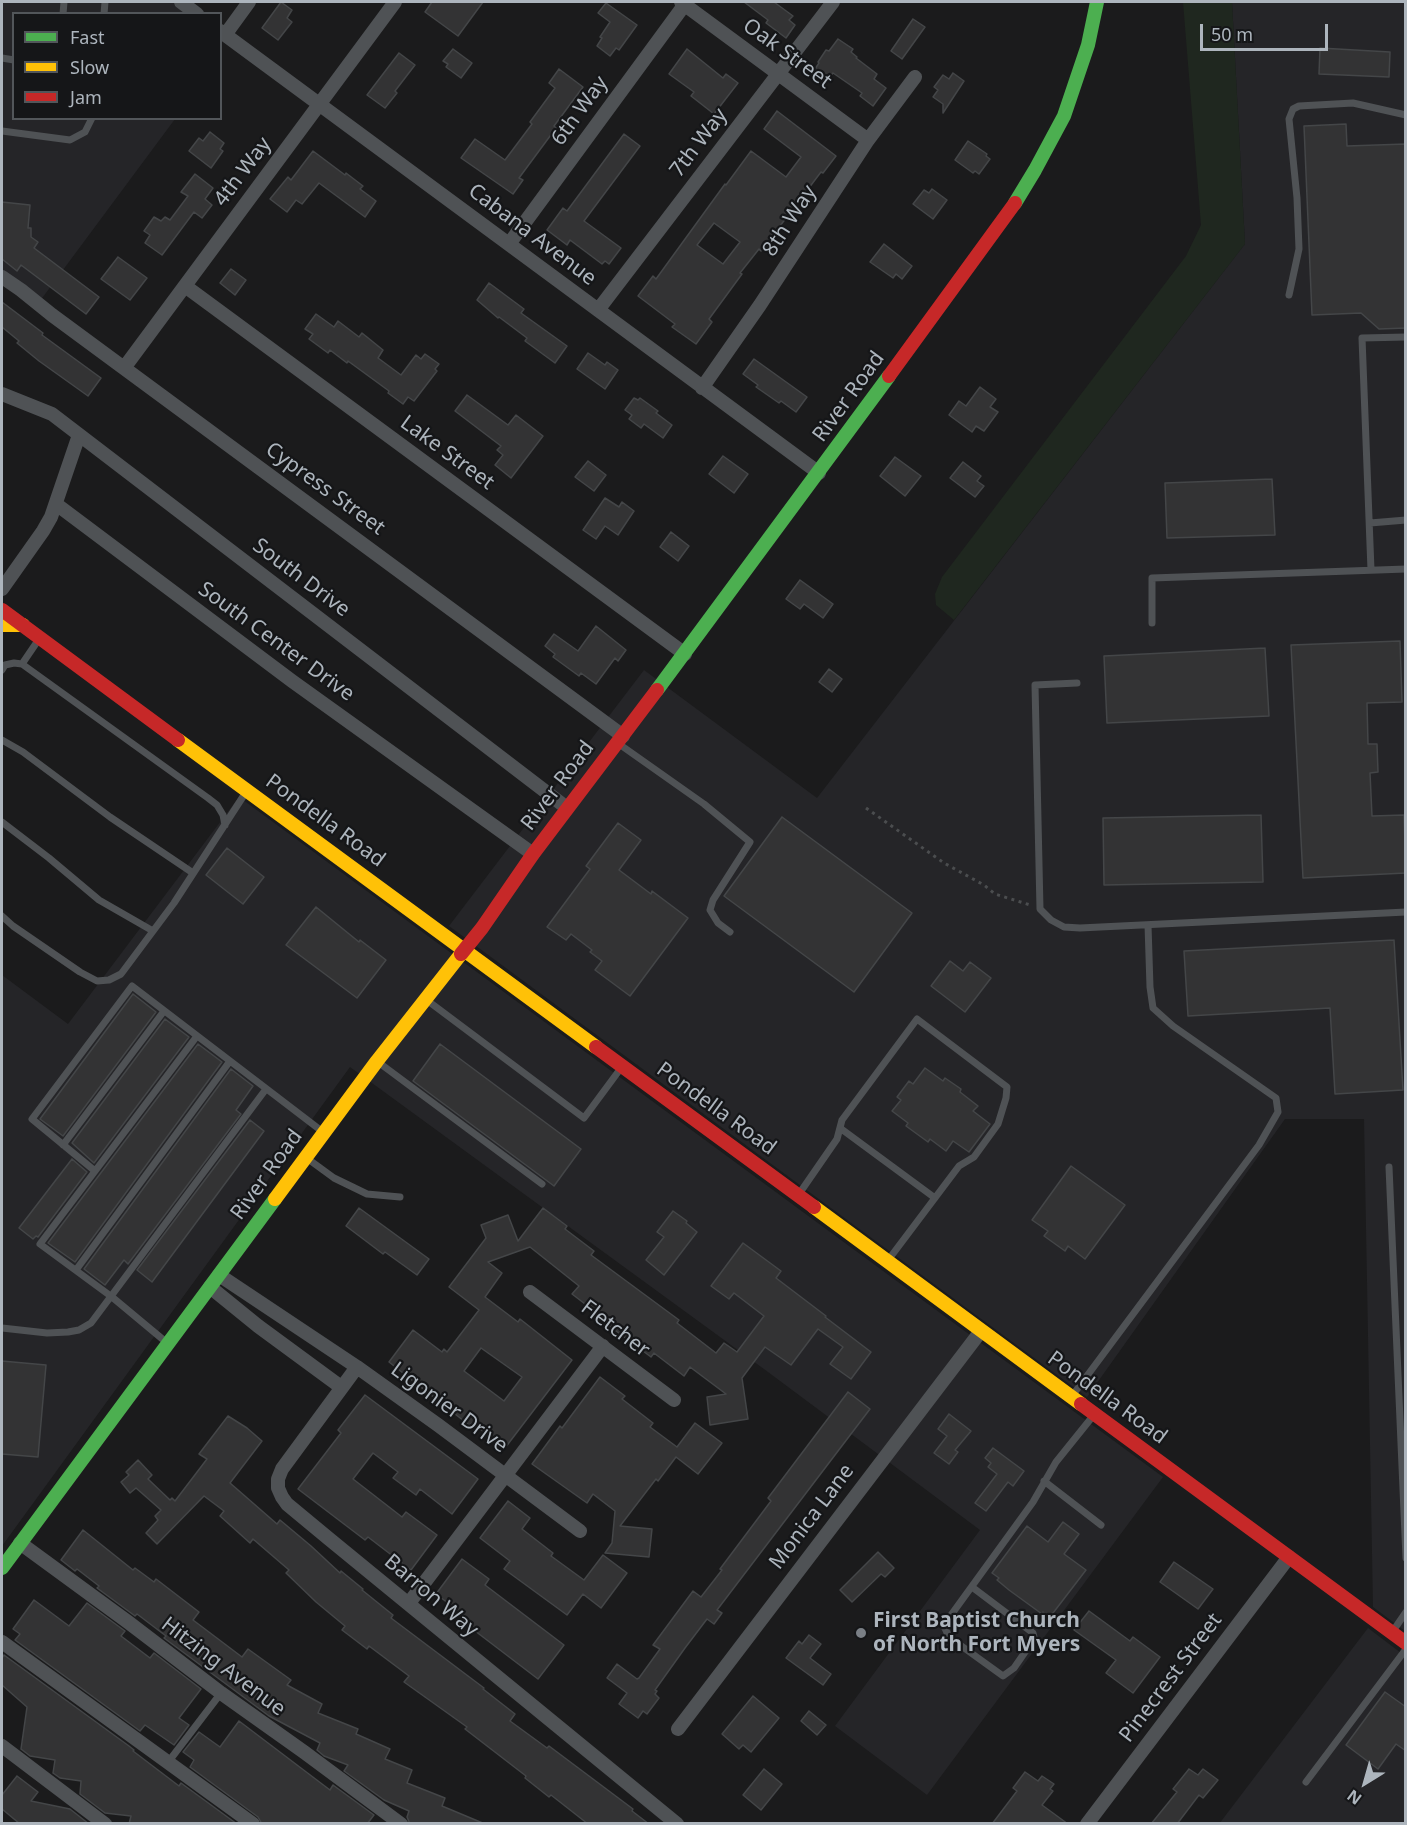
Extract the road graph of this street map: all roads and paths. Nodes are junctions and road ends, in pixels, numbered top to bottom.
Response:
1 (181, 2) edge
2 (249, 2) edge
3 (395, 2) edge
4 (833, 2) edge
5 (1097, 2) edge
6 (683, 3) edge
7 (194, 12) edge
8 (223, 33) edge
9 (778, 73) junction
10 (915, 77) dead end
11 (319, 104) junction
12 (1406, 115) edge
13 (91, 120) edge
14 (2, 131) edge
15 (868, 140) junction
16 (509, 244) junction
17 (2, 277) edge
18 (185, 286) junction
19 (1289, 295) dead end
20 (598, 310) junction
21 (1406, 337) edge
22 (124, 368) junction
23 (702, 388) junction
24 (2, 394) edge
25 (79, 435) junction
26 (819, 473) junction
27 (56, 504) junction
28 (1406, 520) edge
29 (1370, 522) junction
30 (1406, 569) edge
31 (1371, 570) junction
32 (2, 589) edge
33 (2, 609) edge
34 (1152, 623) dead end
35 (2, 624) edge
36 (23, 625) junction
37 (39, 638) junction
38 (685, 654) junction
39 (22, 664) junction
40 (2, 670) edge
41 (1077, 683) dead end
42 (2, 740) edge
43 (621, 740) junction
44 (247, 790) junction
45 (567, 808) junction
46 (866, 808) dead end
47 (2, 822) edge
48 (225, 825) junction
49 (533, 854) junction
50 (194, 873) junction
51 (1040, 909) junction
52 (1406, 912) edge
53 (2, 916) edge
54 (1148, 925) junction
55 (153, 931) junction
56 (730, 932) dead end
57 (464, 950) junction
58 (426, 999) junction
59 (164, 1011) junction
60 (197, 1036) junction
61 (230, 1061) junction
62 (377, 1061) junction
63 (622, 1066) junction
64 (266, 1089) junction
65 (840, 1128) junction
66 (324, 1132) junction
67 (63, 1145) junction
68 (305, 1158) junction
69 (1389, 1167) dead end
70 (95, 1171) junction
71 (542, 1184) dead end
72 (798, 1196) junction
73 (400, 1197) dead end
74 (935, 1198) junction
75 (887, 1262) junction
76 (76, 1270) junction
77 (219, 1275) junction
78 (210, 1287) junction
79 (530, 1292) dead end
80 (112, 1297) junction
81 (291, 1323) junction
82 (2, 1328) edge
83 (981, 1331) junction
84 (279, 1341) junction
85 (168, 1344) junction
86 (603, 1346) junction
87 (357, 1367) junction
88 (341, 1387) junction
89 (1071, 1397) junction
90 (675, 1400) dead end
91 (1094, 1414) junction
92 (505, 1475) junction
93 (1044, 1480) junction
94 (1101, 1525) dead end
95 (580, 1531) dead end
96 (20, 1543) junction
97 (1289, 1557) junction
98 (1406, 1558) edge
99 (2, 1568) edge
100 (972, 1587) junction
101 (409, 1603) junction
102 (1406, 1612) edge
103 (1391, 1633) junction
104 (2, 1642) edge
105 (1406, 1643) edge
106 (1406, 1649) edge
107 (220, 1693) junction
108 (678, 1729) dead end
109 (2, 1746) edge
110 (169, 1761) junction
111 (1306, 1782) dead end
112 (105, 1824) edge
113 (254, 1824) edge
114 (401, 1824) edge
115 (677, 1824) edge
116 (1087, 1824) edge

1 - 7 street
2 - 8 street
3 - 11 street, 4th Way
4 - 9 street, 7th Way
5 - 26 street, River Road
6 - 9 street, Oak Street
6 - 16 street, 6th Way
8 - 11 street, Cabana Avenue
9 - 15 street, Oak Street
9 - 20 street, 7th Way
10 - 15 street, 8th Way
11 - 16 street, Cabana Avenue
11 - 18 street, 4th Way
12 - 19 lane
13 - 14 lane
15 - 23 street, 8th Way
16 - 20 street, Cabana Avenue
17 - 22 street, Cypress Street
18 - 22 street, 4th Way
18 - 38 street, Lake Street
20 - 23 street, Cabana Avenue
21 - 29 lane
22 - 43 street, Cypress Street
23 - 26 street, Cabana Avenue
24 - 25 street, South Drive
25 - 27 street
25 - 45 street, South Drive
26 - 38 street, River Road
27 - 32 street
27 - 49 street, South Center Drive
28 - 29 lane
29 - 31 lane
30 - 31 lane
31 - 34 lane
33 - 36 street, Pondella Road
35 - 36 street
36 - 37 street, Pondella Road
37 - 39 lane
37 - 44 street, Pondella Road
38 - 43 street, River Road
39 - 40 lane
39 - 48 lane
41 - 51 lane
42 - 50 lane
43 - 45 street, River Road
43 - 56 lane
44 - 48 lane
44 - 57 street, Pondella Road
45 - 49 street, River Road
46 - 51 path
47 - 55 lane
48 - 50 lane
49 - 57 street, River Road
50 - 55 lane
51 - 54 lane
52 - 54 lane
53 - 55 lane
54 - 89 lane
57 - 58 street, River Road
57 - 63 street, Pondella Road
58 - 62 street, River Road
58 - 63 lane
59 - 60 lane
59 - 67 lane
59 - 67 lane
60 - 61 lane
60 - 70 lane
61 - 64 lane
61 - 76 lane
62 - 66 street, River Road
62 - 71 lane
63 - 72 street, Pondella Road
64 - 66 lane
64 - 80 lane
65 - 72 lane
65 - 74 lane
65 - 74 lane
66 - 68 street, River Road
67 - 70 lane
68 - 73 lane
68 - 77 street, River Road
69 - 98 lane
70 - 76 lane
72 - 75 street, Pondella Road
74 - 75 lane
75 - 83 street, Pondella Road
76 - 80 lane
77 - 78 street, River Road
77 - 81 street, Ligonier Drive
78 - 84 street
78 - 85 street, River Road
79 - 86 street, Fletcher
80 - 82 lane
80 - 85 lane
81 - 84 street
81 - 87 street, Ligonier Drive
83 - 89 street, Pondella Road
83 - 108 street, Monica Lane
84 - 88 street
85 - 96 street, River Road
86 - 90 street, Fletcher
86 - 92 street
87 - 88 street, Barron Way
87 - 92 street, Ligonier Drive
88 - 101 street, Barron Way
89 - 91 street, Pondella Road
91 - 93 lane
91 - 97 street, Pondella Road
92 - 95 street, Ligonier Drive
92 - 101 street
93 - 94 lane
93 - 100 lane
96 - 99 street, River Road
96 - 107 street, Hitzing Avenue
97 - 103 street, Pondella Road
97 - 116 street, Pinecrest Street
100 - 100 lane
101 - 115 street, Barron Way
102 - 103 lane
103 - 105 street, Pondella Road
104 - 110 street
106 - 111 lane
107 - 110 lane
107 - 114 street, Hitzing Avenue
109 - 112 street
110 - 113 street

